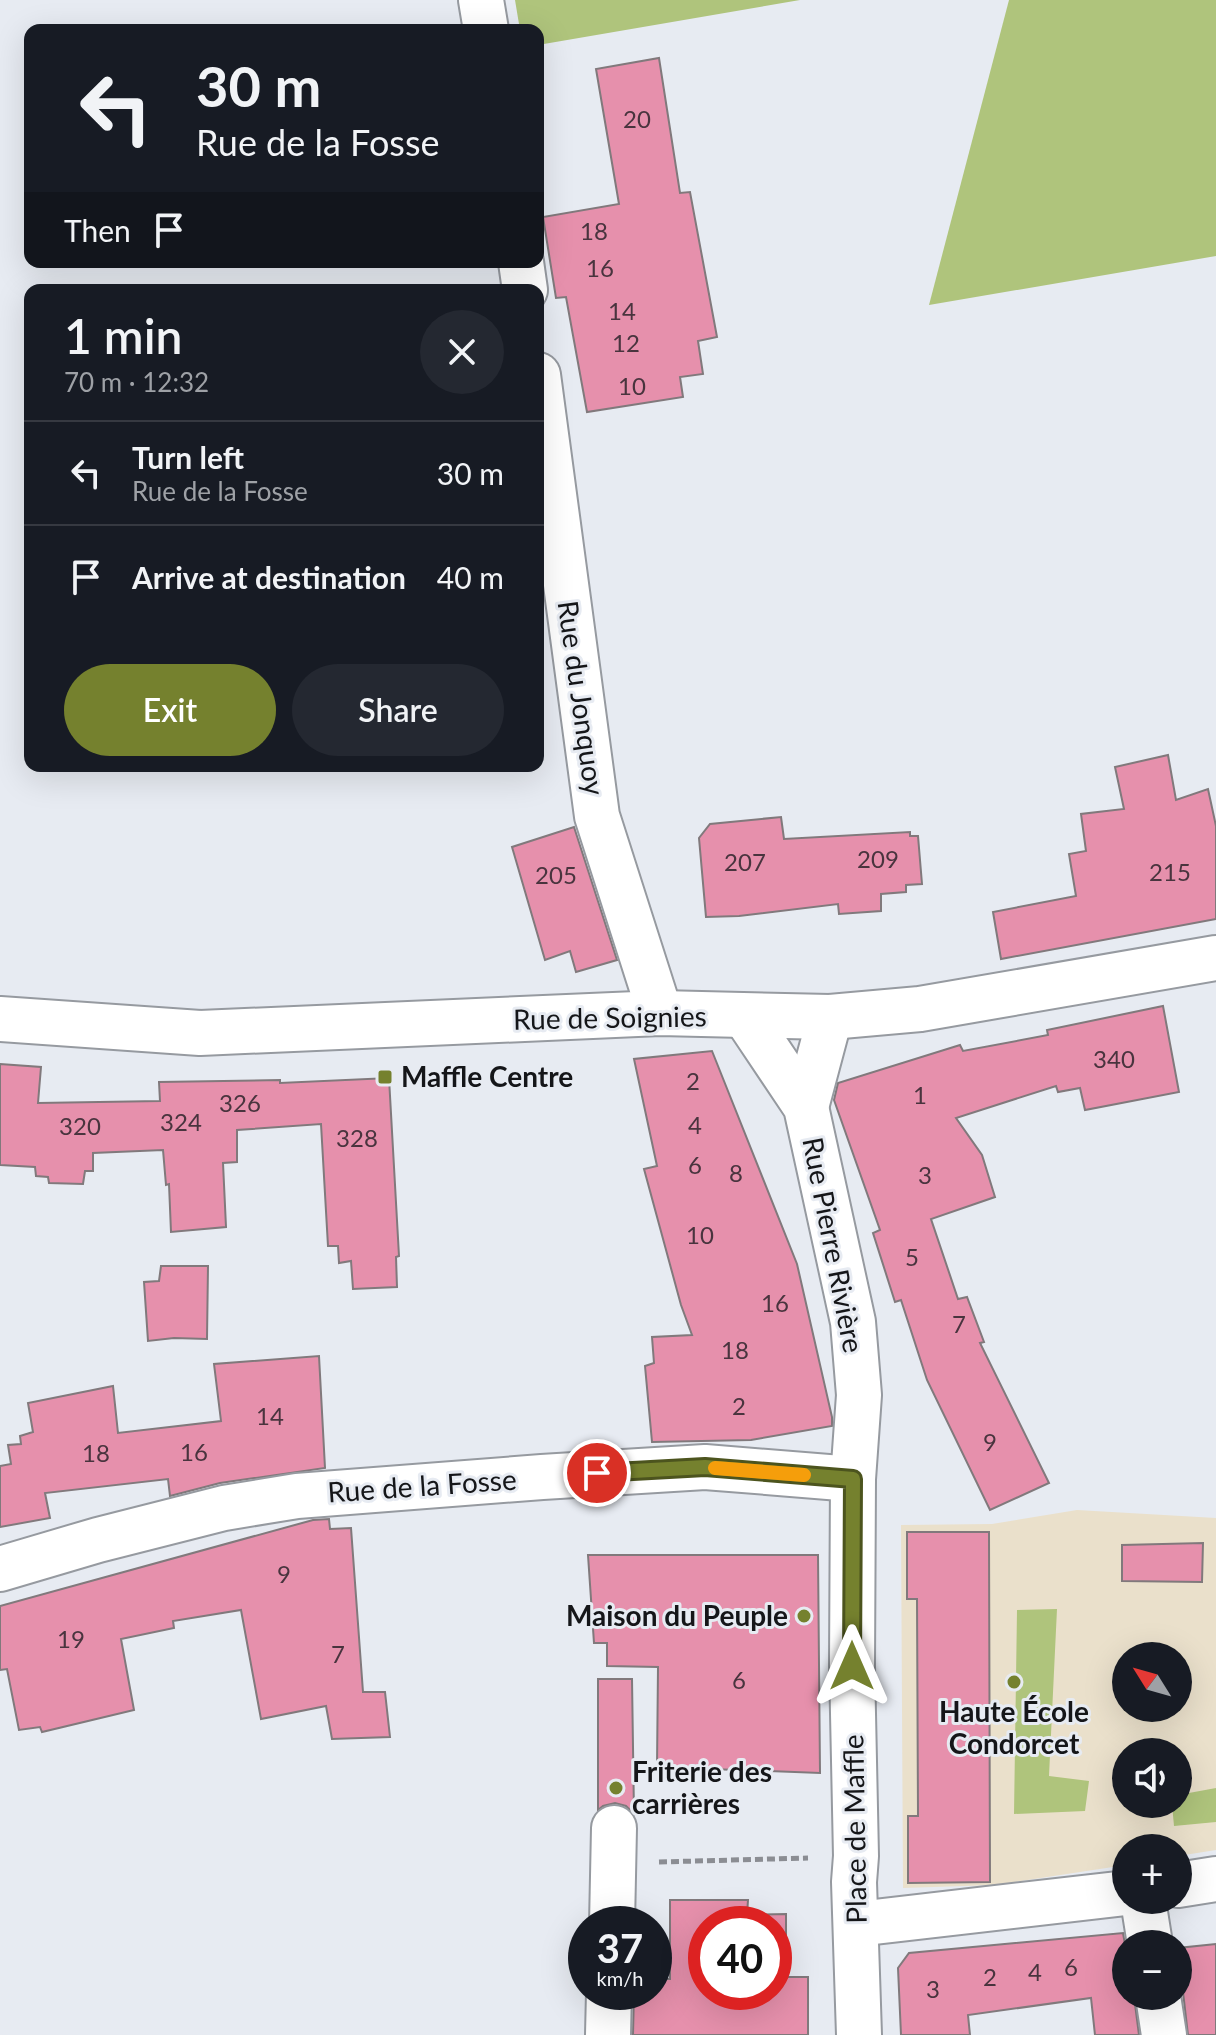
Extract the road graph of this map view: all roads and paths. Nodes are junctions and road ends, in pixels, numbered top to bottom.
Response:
1 (481, 0) edge
2 (485, 24) edge
3 (544, 420) edge
4 (1216, 958) edge
5 (660, 1013) junction
6 (745, 1016) junction
7 (830, 1017) junction
8 (0, 1019) edge
9 (806, 1107) junction
10 (853, 1479) junction
11 (0, 1569) edge
12 (614, 1846) joint
13 (856, 1856) junction
14 (1216, 1879) edge
15 (1192, 1883) edge
16 (1112, 1895) edge
17 (612, 1906) edge
18 (857, 1924) junction
19 (609, 2010) edge
20 (1160, 2010) edge
21 (608, 2035) edge
22 (859, 2035) edge
23 (1164, 2035) edge

1 - 2 street
3 - 5 street, Rue du Jonquoy
4 - 7 street, Rue de Soignies
5 - 6 street, Rue de Soignies
5 - 8 street, Rue de Soignies
6 - 7 street, Rue de Soignies
6 - 9 street, Rue Pierre Rivière
7 - 9 street, Rue Pierre Rivière
9 - 10 street, Rue Pierre Rivière
10 - 11 street, Rue de la Fosse
10 - 13 street, Place de Maffle
12 - 13 path
12 - 17 street
13 - 18 street, Place de Maffle
14 - 15 street
16 - 18 street
18 - 22 street, Place de Maffle
19 - 21 street
20 - 23 street

